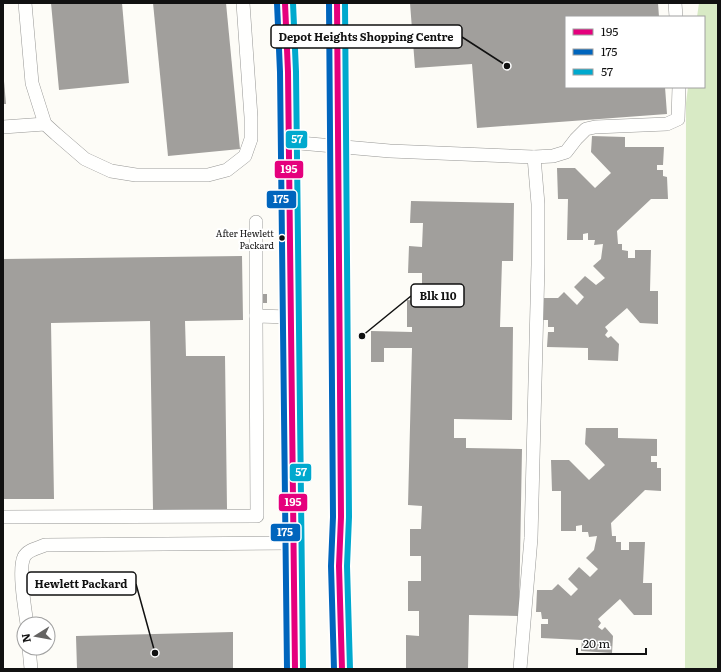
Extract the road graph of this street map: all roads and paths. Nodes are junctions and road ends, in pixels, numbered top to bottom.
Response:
1 (25, 3) edge
2 (242, 3) edge
3 (285, 3) edge
4 (337, 3) edge
5 (675, 3) edge
6 (676, 16) edge
7 (680, 88) edge
8 (45, 124) junction
9 (3, 127) edge
10 (288, 142) junction
11 (339, 147) junction
12 (534, 158) junction
13 (256, 222) dead end
14 (256, 316) junction
15 (290, 317) junction
16 (3, 517) edge
17 (293, 543) junction
18 (26, 616) edge
19 (30, 656) edge
20 (31, 669) edge
21 (295, 669) edge
22 (342, 669) edge
23 (520, 669) edge

1 - 8 lane
2 - 8 lane
3 - 10 street
4 - 11 street
5 - 6 lane
7 - 12 lane
8 - 9 lane
10 - 11 lane
10 - 15 street
11 - 12 lane
11 - 22 street
12 - 23 lane
13 - 14 lane
14 - 15 lane
14 - 16 lane
15 - 17 street
17 - 18 lane
17 - 21 street
19 - 20 lane

